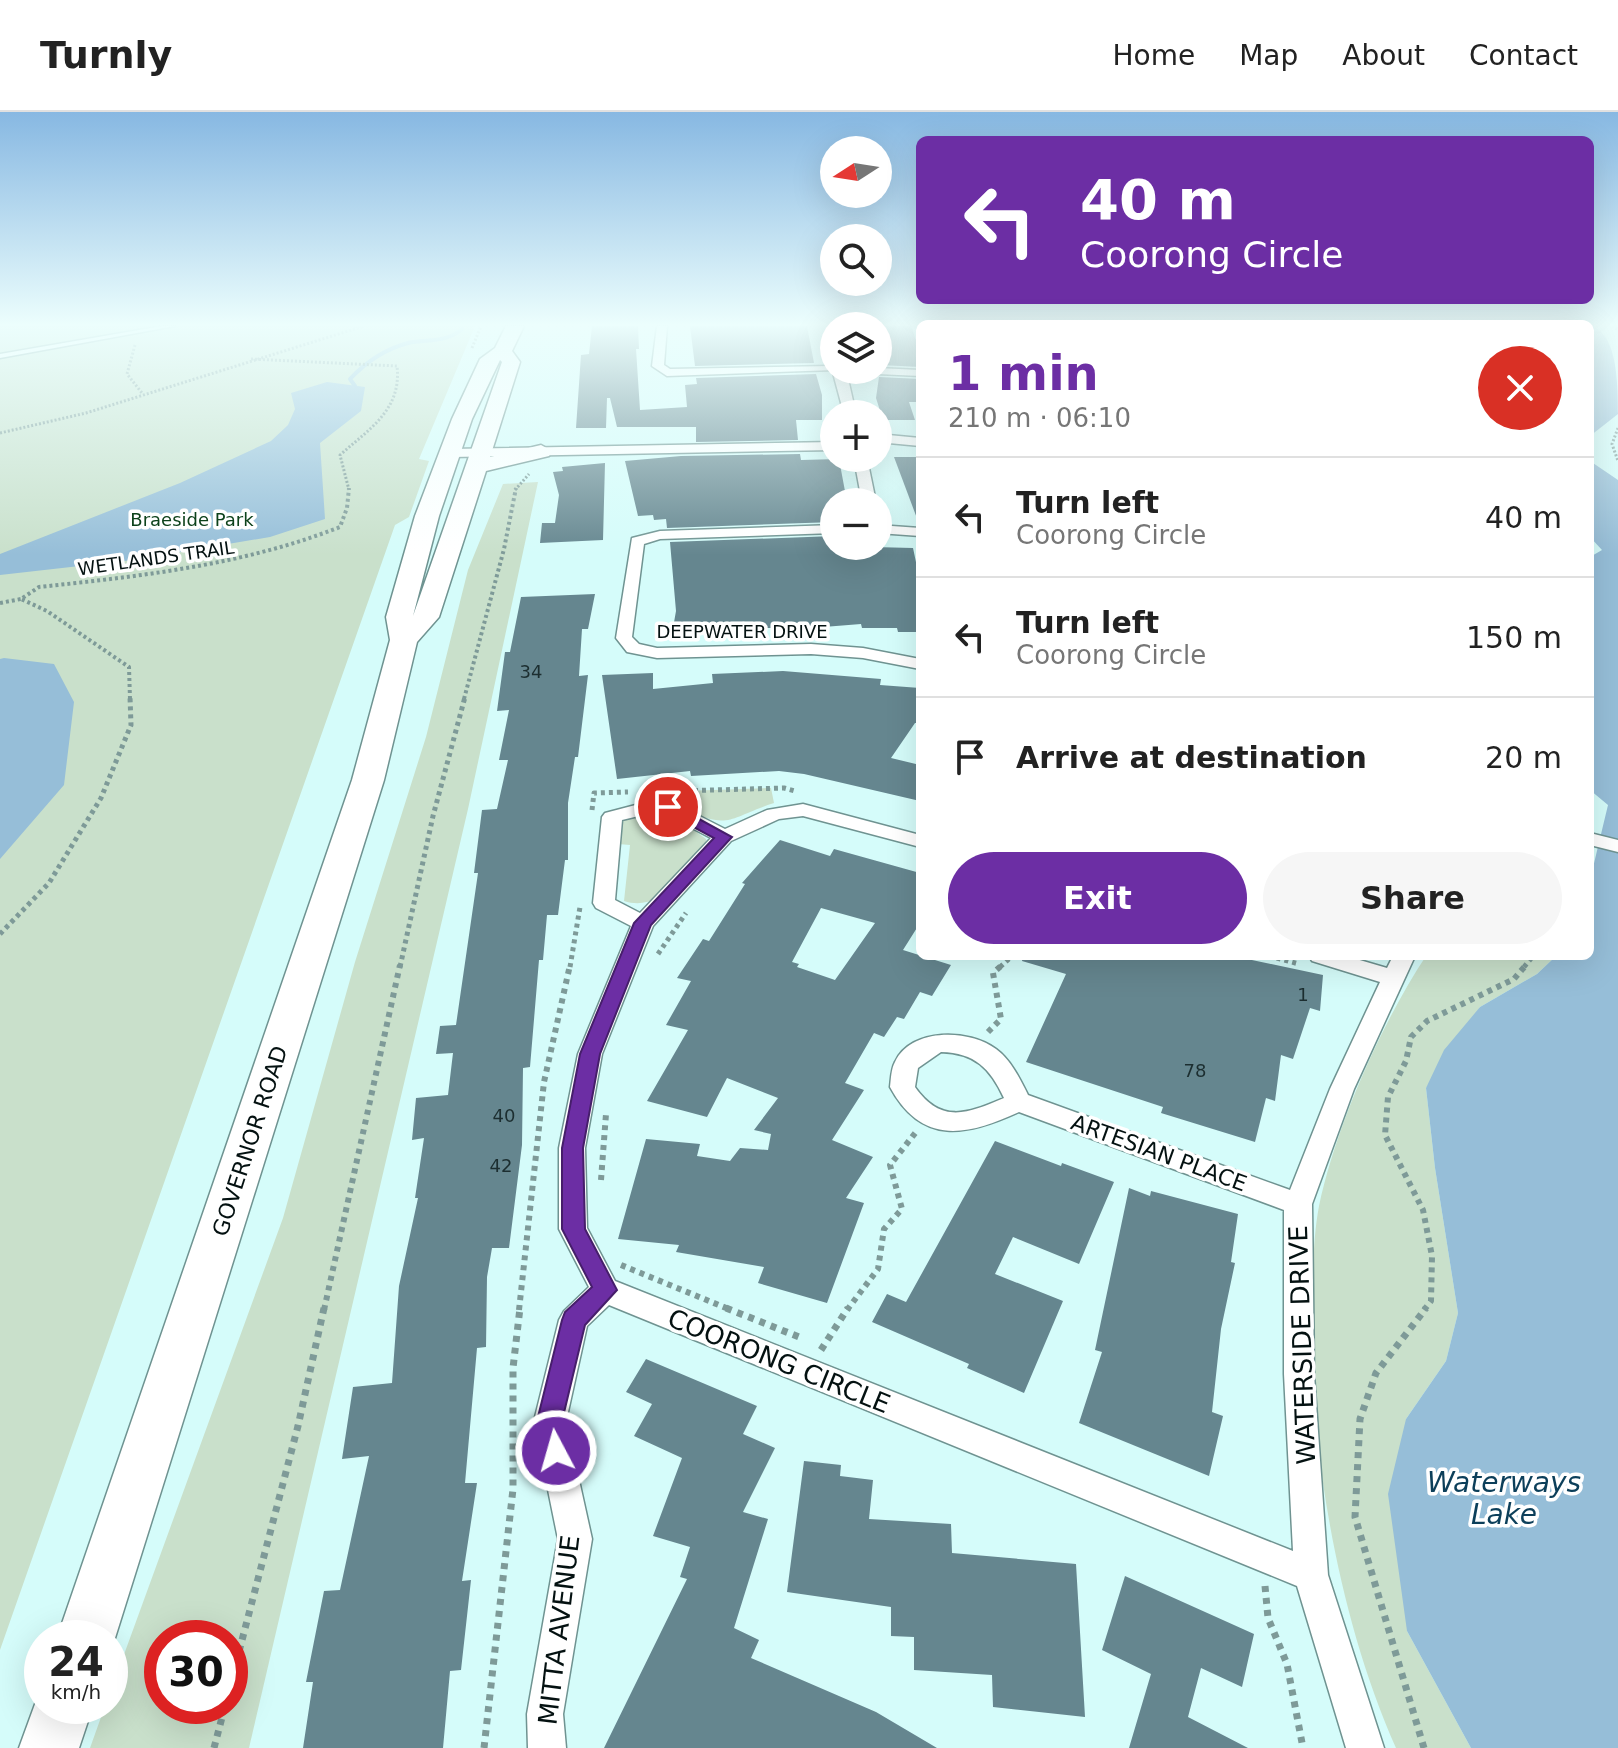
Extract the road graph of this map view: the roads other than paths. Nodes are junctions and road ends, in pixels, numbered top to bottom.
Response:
1 (471, 402) edge
2 (498, 402) edge
3 (492, 421) junction
4 (820, 438) edge
5 (892, 439) edge
6 (916, 442) edge
7 (820, 446) edge
8 (892, 447) edge
9 (916, 448) edge
10 (451, 449) junction
11 (532, 453) junction
12 (481, 455) junction
13 (820, 529) edge
14 (892, 530) edge
15 (916, 532) edge
16 (404, 640) junction
17 (916, 663) edge
18 (724, 837) junction
19 (916, 840) edge
20 (1594, 840) edge
21 (1618, 846) edge
22 (643, 923) junction
23 (1349, 960) edge
24 (1399, 967) edge
25 (1019, 1102) junction
26 (1298, 1204) junction
27 (610, 1276) junction
28 (1311, 1575) junction
29 (92, 1620) edge
30 (57, 1724) edge
31 (49, 1748) edge
32 (547, 1748) edge
33 (1365, 1748) edge

1 - 10 main road, GOVERNOR ROAD
2 - 3 main road, GOVERNOR ROAD
3 - 11 main road
3 - 12 main road, GOVERNOR ROAD
4 - 11 street
5 - 6 street
7 - 11 street
8 - 9 street
10 - 12 street
10 - 16 main road, GOVERNOR ROAD
11 - 12 main road
12 - 16 main road, GOVERNOR ROAD
13 - 17 street, DEEPWATER DRIVE
14 - 15 street
16 - 29 main road, GOVERNOR ROAD
18 - 19 street
18 - 22 street
18 - 22 street
20 - 21 street
22 - 27 street
23 - 24 street
24 - 26 street, WATERSIDE DRIVE
25 - 25 street
25 - 26 street, ARTESIAN PLACE
26 - 28 street, WATERSIDE DRIVE
27 - 28 street, COORONG CIRCLE
27 - 32 street, MITTA AVENUE
28 - 33 street, WATERSIDE DRIVE
30 - 31 main road

